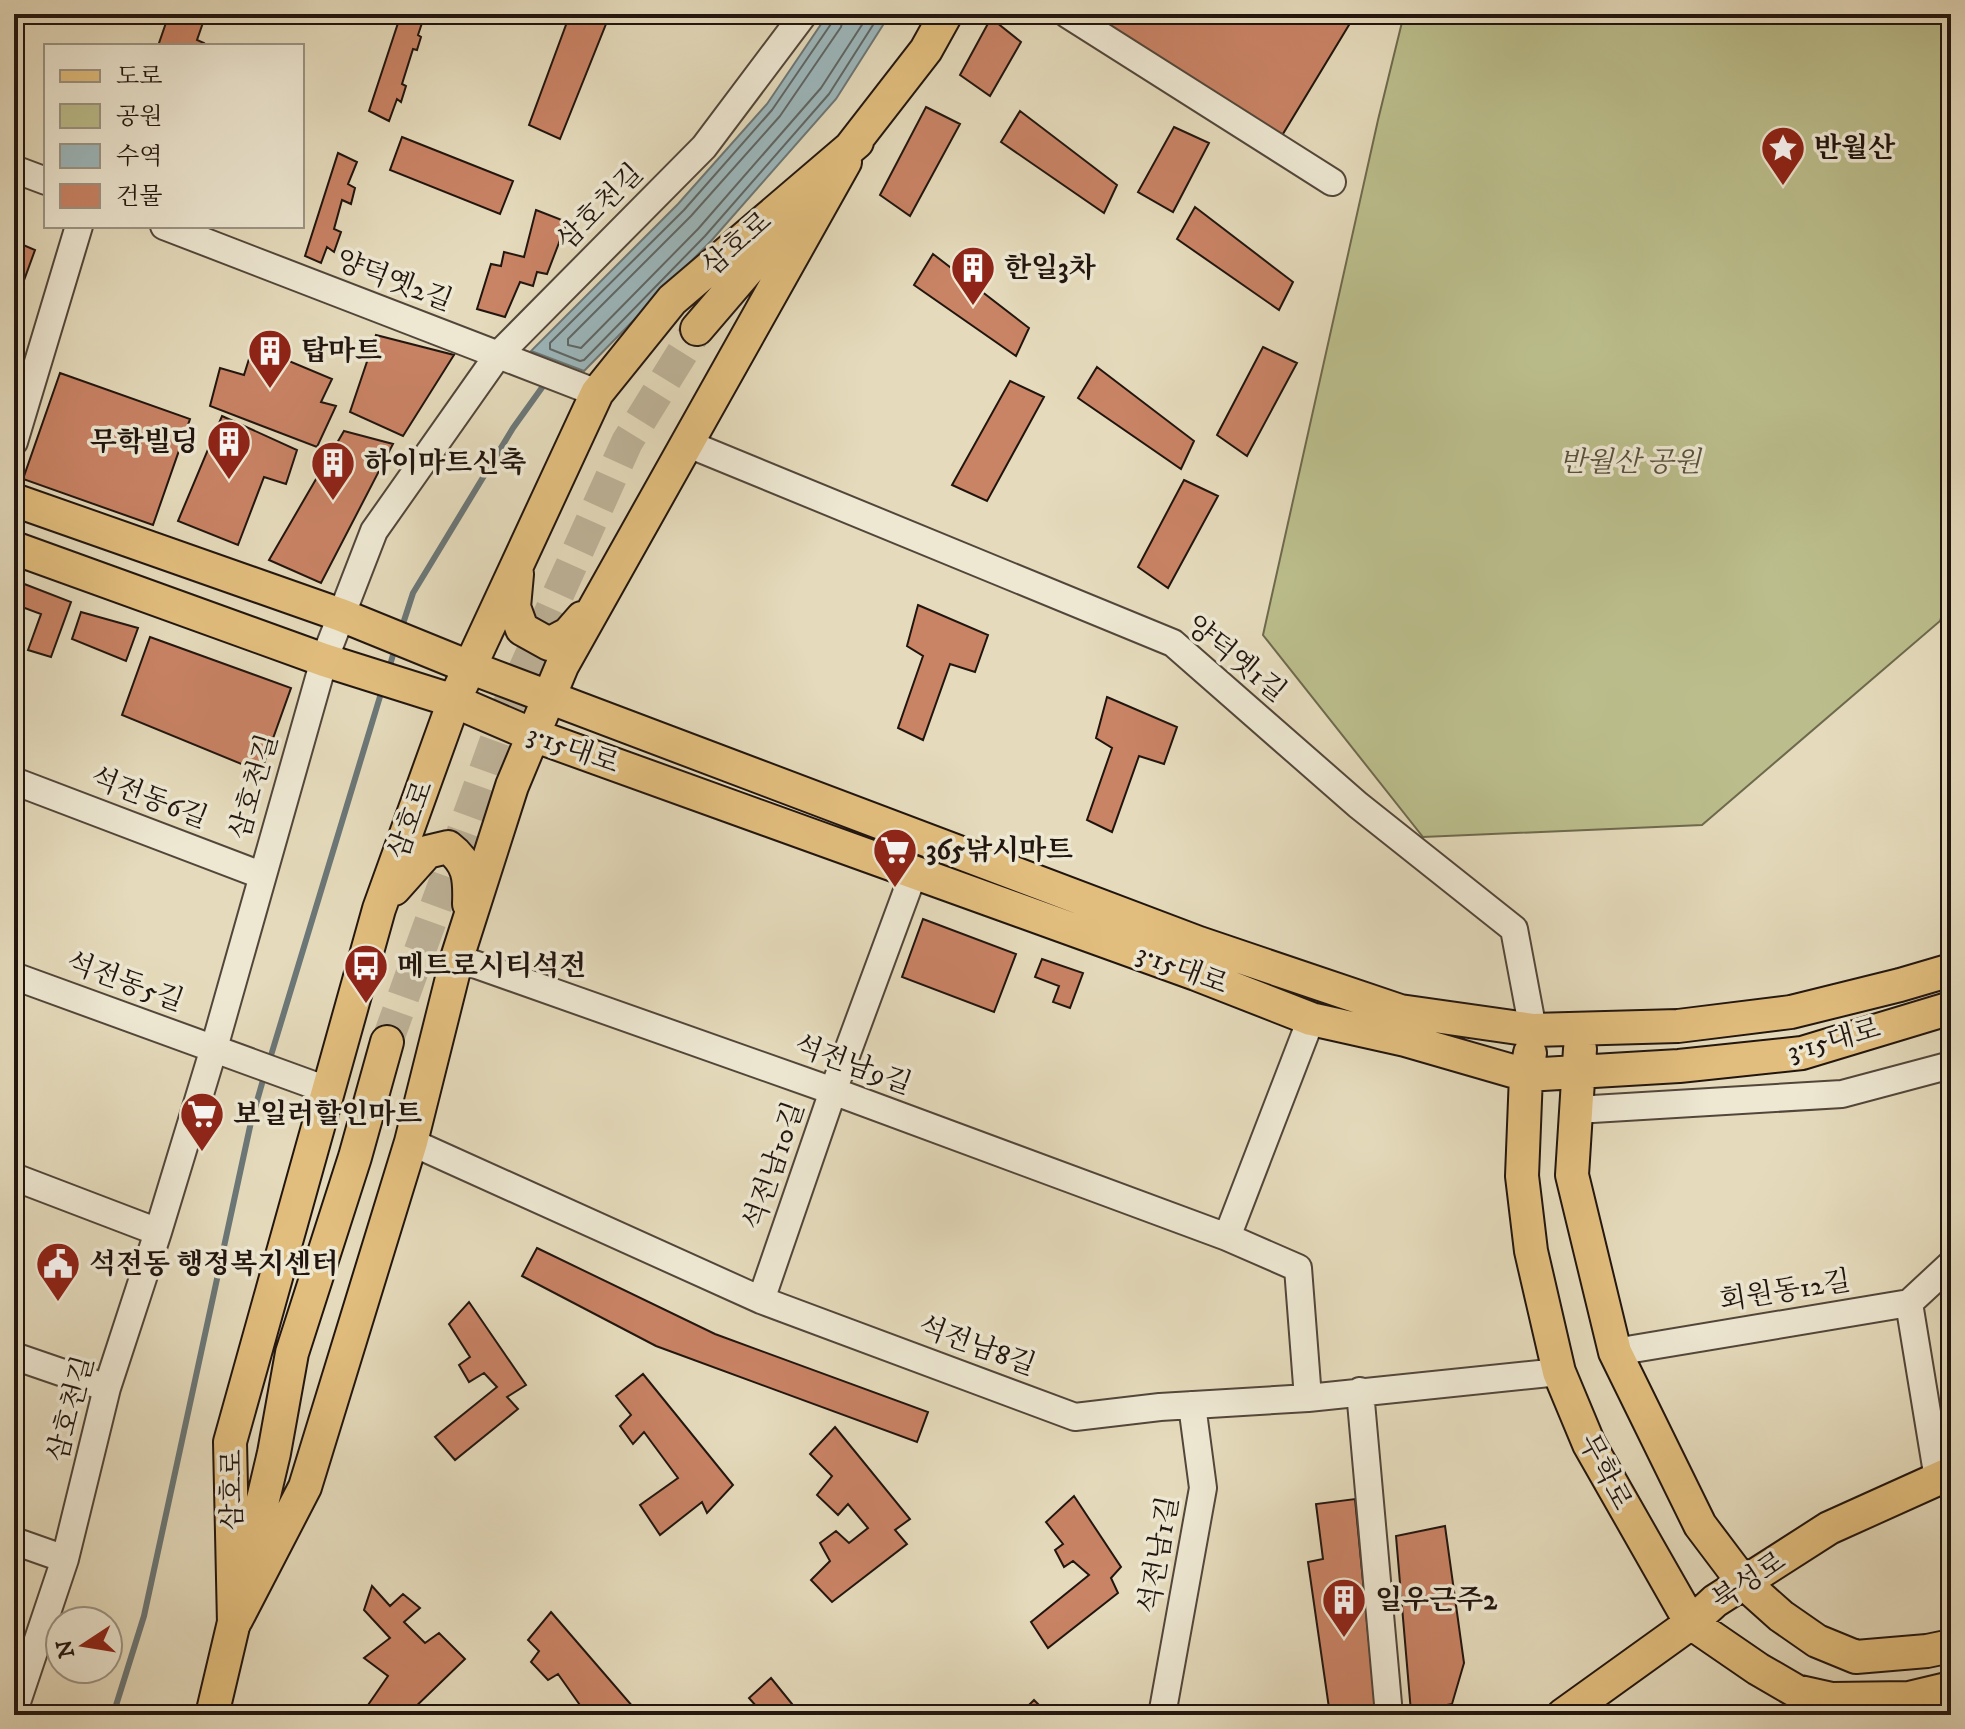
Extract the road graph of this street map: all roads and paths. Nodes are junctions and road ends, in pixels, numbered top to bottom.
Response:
1 (804, 14) edge
2 (946, 14) edge
3 (1067, 14) edge
4 (857, 142) junction
5 (14, 169) edge
6 (44, 180) edge
7 (1332, 182) dead end
8 (78, 228) edge
9 (169, 228) edge
10 (697, 329) tunnel mouth
11 (504, 358) junction
12 (588, 390) junction
13 (14, 442) edge
14 (686, 443) junction
15 (14, 500) edge
16 (14, 548) edge
17 (519, 559) junction
18 (598, 601) junction
19 (346, 617) junction
20 (330, 662) junction
21 (460, 663) junction
22 (549, 697) junction
23 (446, 698) junction
24 (533, 735) junction
25 (14, 781) edge
26 (914, 872) junction
27 (261, 875) junction
28 (379, 909) junction
29 (469, 919) junction
30 (457, 958) junction
31 (1951, 970) edge
32 (14, 976) edge
33 (1951, 1008) edge
34 (1311, 1019) junction
35 (1533, 1030) junction
36 (1580, 1030) junction
37 (387, 1042) tunnel mouth
38 (221, 1051) junction
39 (1951, 1065) edge
40 (1579, 1071) junction
41 (1526, 1075) junction
42 (322, 1088) junction
43 (833, 1091) junction
44 (1576, 1110) junction
45 (411, 1142) junction
46 (14, 1177) edge
47 (158, 1232) junction
48 (1227, 1237) junction
49 (1951, 1264) edge
50 (761, 1300) junction
51 (1909, 1303) junction
52 (1615, 1352) junction
53 (14, 1356) edge
54 (1559, 1372) junction
55 (107, 1388) junction
56 (1360, 1391) junction
57 (1308, 1398) junction
58 (1192, 1405) junction
59 (1945, 1476) edge
60 (14, 1541) edge
61 (65, 1559) junction
62 (1743, 1582) junction
63 (1691, 1623) junction
64 (234, 1624) junction
65 (1951, 1646) edge
66 (1951, 1688) edge
67 (14, 1711) edge
68 (212, 1715) edge
69 (1162, 1715) edge
70 (1389, 1715) edge
71 (1563, 1715) edge

1 - 11 street, 삼호천길
2 - 4 main road, 삼호로
3 - 7 street
4 - 10 main road, 삼호로
4 - 12 main road, 삼호로
4 - 14 main road, 삼호로
5 - 6 street
8 - 13 street
9 - 11 street, 양덕옛2길
11 - 12 street, 양덕옛2길
11 - 19 street, 삼호천길
12 - 17 main road, 삼호로
14 - 18 main road, 삼호로
14 - 35 street, 양덕옛1길
15 - 19 main road
16 - 20 main road
17 - 18 main road
17 - 21 main road, 삼호로
18 - 22 main road, 삼호로
19 - 20 street, 삼호천길
19 - 21 main road, 3·15대로
20 - 23 main road, 3·15대로
20 - 27 street, 삼호천길
21 - 22 main road, 3·15대로
21 - 23 main road, 삼호로
22 - 24 main road, 삼호로
22 - 35 main road, 3·15대로
23 - 24 main road, 3·15대로
23 - 28 main road, 삼호로
24 - 26 main road, 3·15대로
24 - 29 main road, 삼호로
25 - 27 street, 석전동6길
26 - 34 main road, 3·15대로
26 - 43 street, 석전남10길
27 - 38 street, 삼호천길
28 - 29 main road
28 - 42 main road, 삼호로
29 - 30 main road, 삼호로
30 - 43 street, 석전남9길
30 - 45 main road, 삼호로
31 - 36 main road, 3·15대로
32 - 38 street, 석전동5길
33 - 40 main road, 3·15대로
34 - 41 main road, 3·15대로
34 - 48 street
35 - 36 main road, 3·15대로
35 - 41 main road, 무학로
36 - 40 main road
37 - 64 main road, 삼호로
38 - 42 street, 석전동5길
38 - 47 street, 삼호천길
39 - 44 street
40 - 41 main road, 3·15대로
40 - 44 main road
41 - 54 main road, 무학로
42 - 64 main road, 삼호로
43 - 48 street, 석전남9길
43 - 50 street, 석전남10길
44 - 52 main road
45 - 50 street, 석전남8길
45 - 64 main road, 삼호로
46 - 47 street
47 - 55 street, 삼호천길
48 - 57 street, 석전남9길
49 - 51 street
50 - 58 street, 석전남8길
51 - 52 street, 회원동12길
51 - 59 street
52 - 62 main road
53 - 55 street
54 - 56 street, 석전남8길
54 - 63 main road, 무학로
55 - 61 street, 삼호천길
56 - 57 street, 석전남8길
56 - 70 street
57 - 58 street, 석전남8길
58 - 69 street, 석전남1길
59 - 62 main road, 북성로
60 - 61 street
61 - 67 street, 삼호천길
62 - 63 main road, 북성로
62 - 65 main road
63 - 66 main road, 무학로
63 - 71 main road, 북성로
64 - 68 main road, 삼호로

